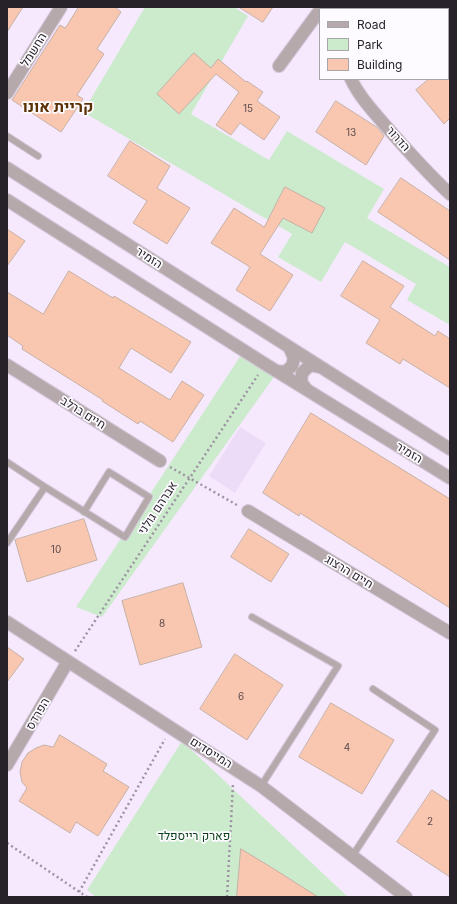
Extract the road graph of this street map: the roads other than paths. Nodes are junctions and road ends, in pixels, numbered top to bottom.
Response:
1 (61, 7) edge
2 (319, 13) edge
3 (279, 66) dead end
4 (352, 80) edge
5 (7, 93) edge
6 (7, 136) edge
7 (38, 156) dead end
8 (7, 168) edge
9 (450, 194) edge
10 (7, 200) edge
11 (290, 349) junction
12 (7, 366) edge
13 (319, 367) junction
14 (276, 371) junction
15 (306, 390) junction
16 (450, 449) edge
17 (160, 461) road end
18 (7, 462) edge
19 (450, 478) edge
20 (45, 487) junction
21 (248, 511) road end
22 (84, 512) junction
23 (7, 542) edge
24 (252, 617) dead end
25 (7, 622) edge
26 (450, 633) edge
27 (67, 663) junction
28 (373, 689) dead end
29 (7, 765) edge
30 (261, 786) junction
31 (353, 855) junction
32 (406, 897) edge

1 - 5 street, החשמל
2 - 3 street
4 - 9 street, הדרור
6 - 7 lane
8 - 11 street, הזמיר
10 - 14 street, הזמיר
11 - 13 street, הזמיר
11 - 14 street
12 - 17 street, חיים ברלב
13 - 15 street
13 - 16 street, הזמיר
14 - 15 street, הזמיר
15 - 19 street, הזמיר
18 - 20 lane
20 - 22 lane
20 - 23 lane
21 - 26 street, חיים הרצוג
22 - 22 lane
24 - 30 lane
25 - 27 street, המייסדים
27 - 29 street, הפרדס
27 - 30 street, המייסדים
28 - 31 lane
30 - 31 street, המייסדים
31 - 32 street, המייסדים

